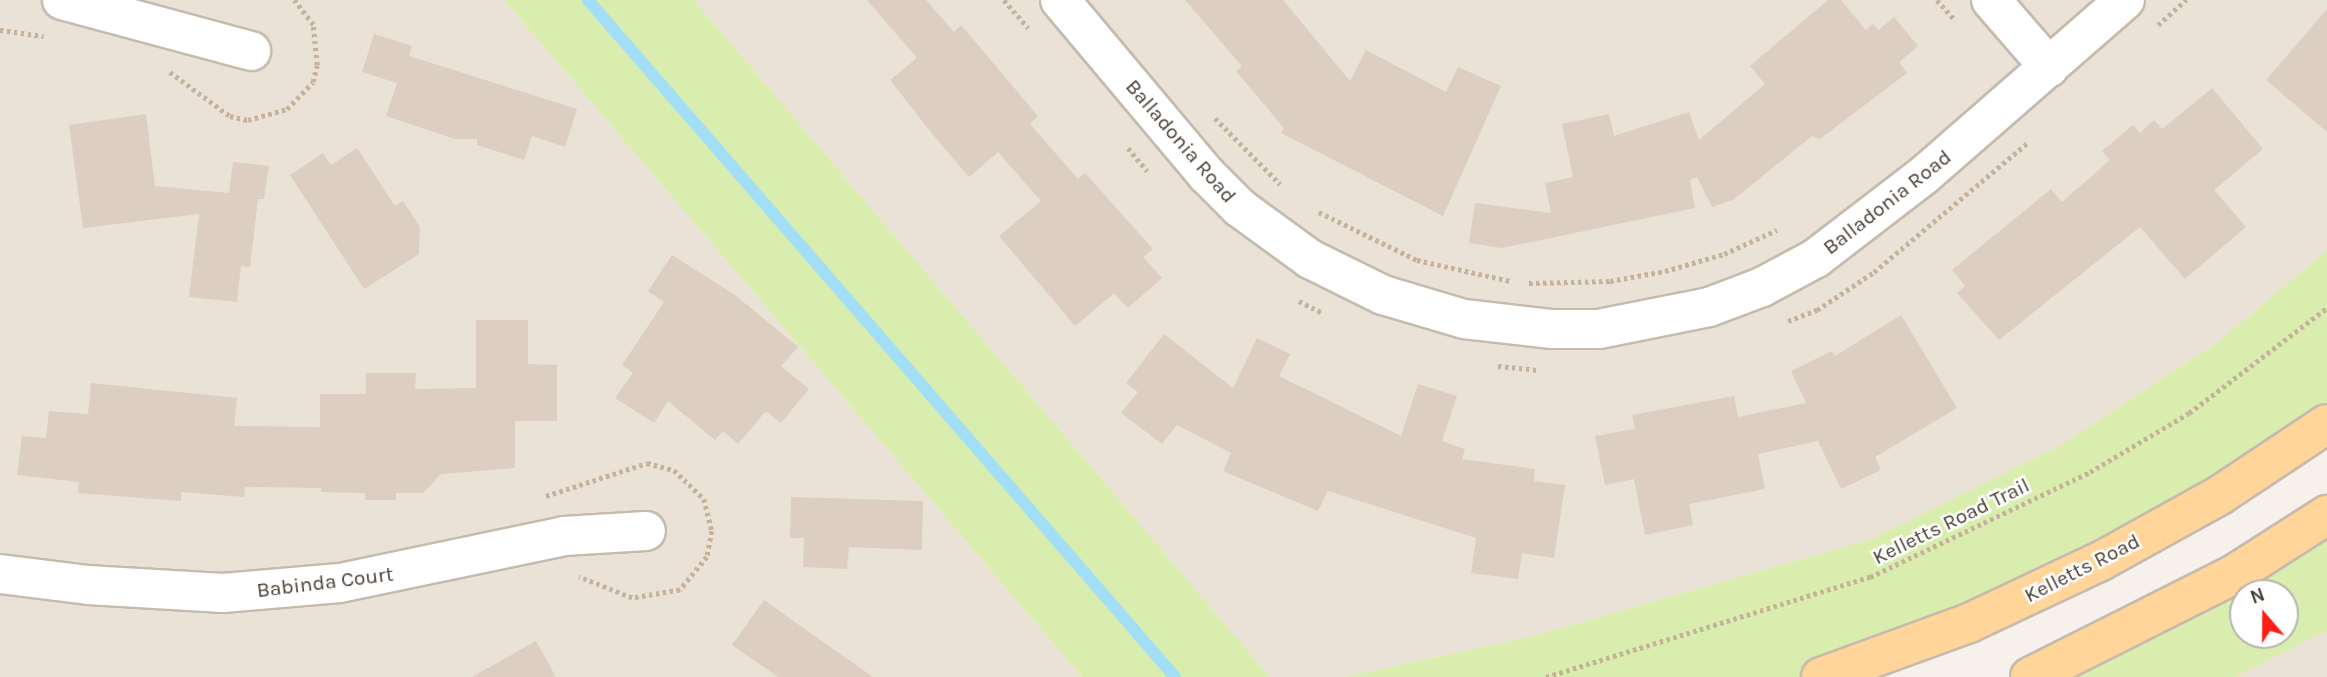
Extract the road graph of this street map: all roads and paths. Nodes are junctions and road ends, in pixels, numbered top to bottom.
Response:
1 (62, 0) edge
2 (1004, 0) edge
3 (1060, 0) edge
4 (1991, 0) edge
5 (2125, 0) edge
6 (2186, 0) edge
7 (2156, 26) dead end
8 (1030, 31) dead end
9 (251, 51) dead end
10 (2049, 67) junction
11 (1211, 113) dead end
12 (2038, 132) dead end
13 (1119, 136) dead end
14 (1152, 176) dead end
15 (1285, 188) dead end
16 (1313, 208) dead end
17 (1788, 225) dead end
18 (1291, 296) dead end
19 (2327, 308) edge
20 (1335, 317) dead end
21 (1779, 325) dead end
22 (1490, 365) dead end
23 (1552, 370) dead end
24 (2327, 424) edge
25 (2327, 515) edge
26 (646, 531) dead end
27 (0, 574) edge
28 (1546, 677) edge
29 (1821, 677) edge
30 (2031, 677) edge

1 - 9 street
2 - 8 path
3 - 10 street, Balladonia Road
4 - 10 street
5 - 10 street, Balladonia Road
6 - 7 path
11 - 15 path
12 - 21 path
13 - 14 path
16 - 17 path
18 - 20 path
19 - 28 path, Kelletts Road Trail
22 - 23 path
24 - 29 main road, Kelletts Road
25 - 30 main road
26 - 27 street, Babinda Court

